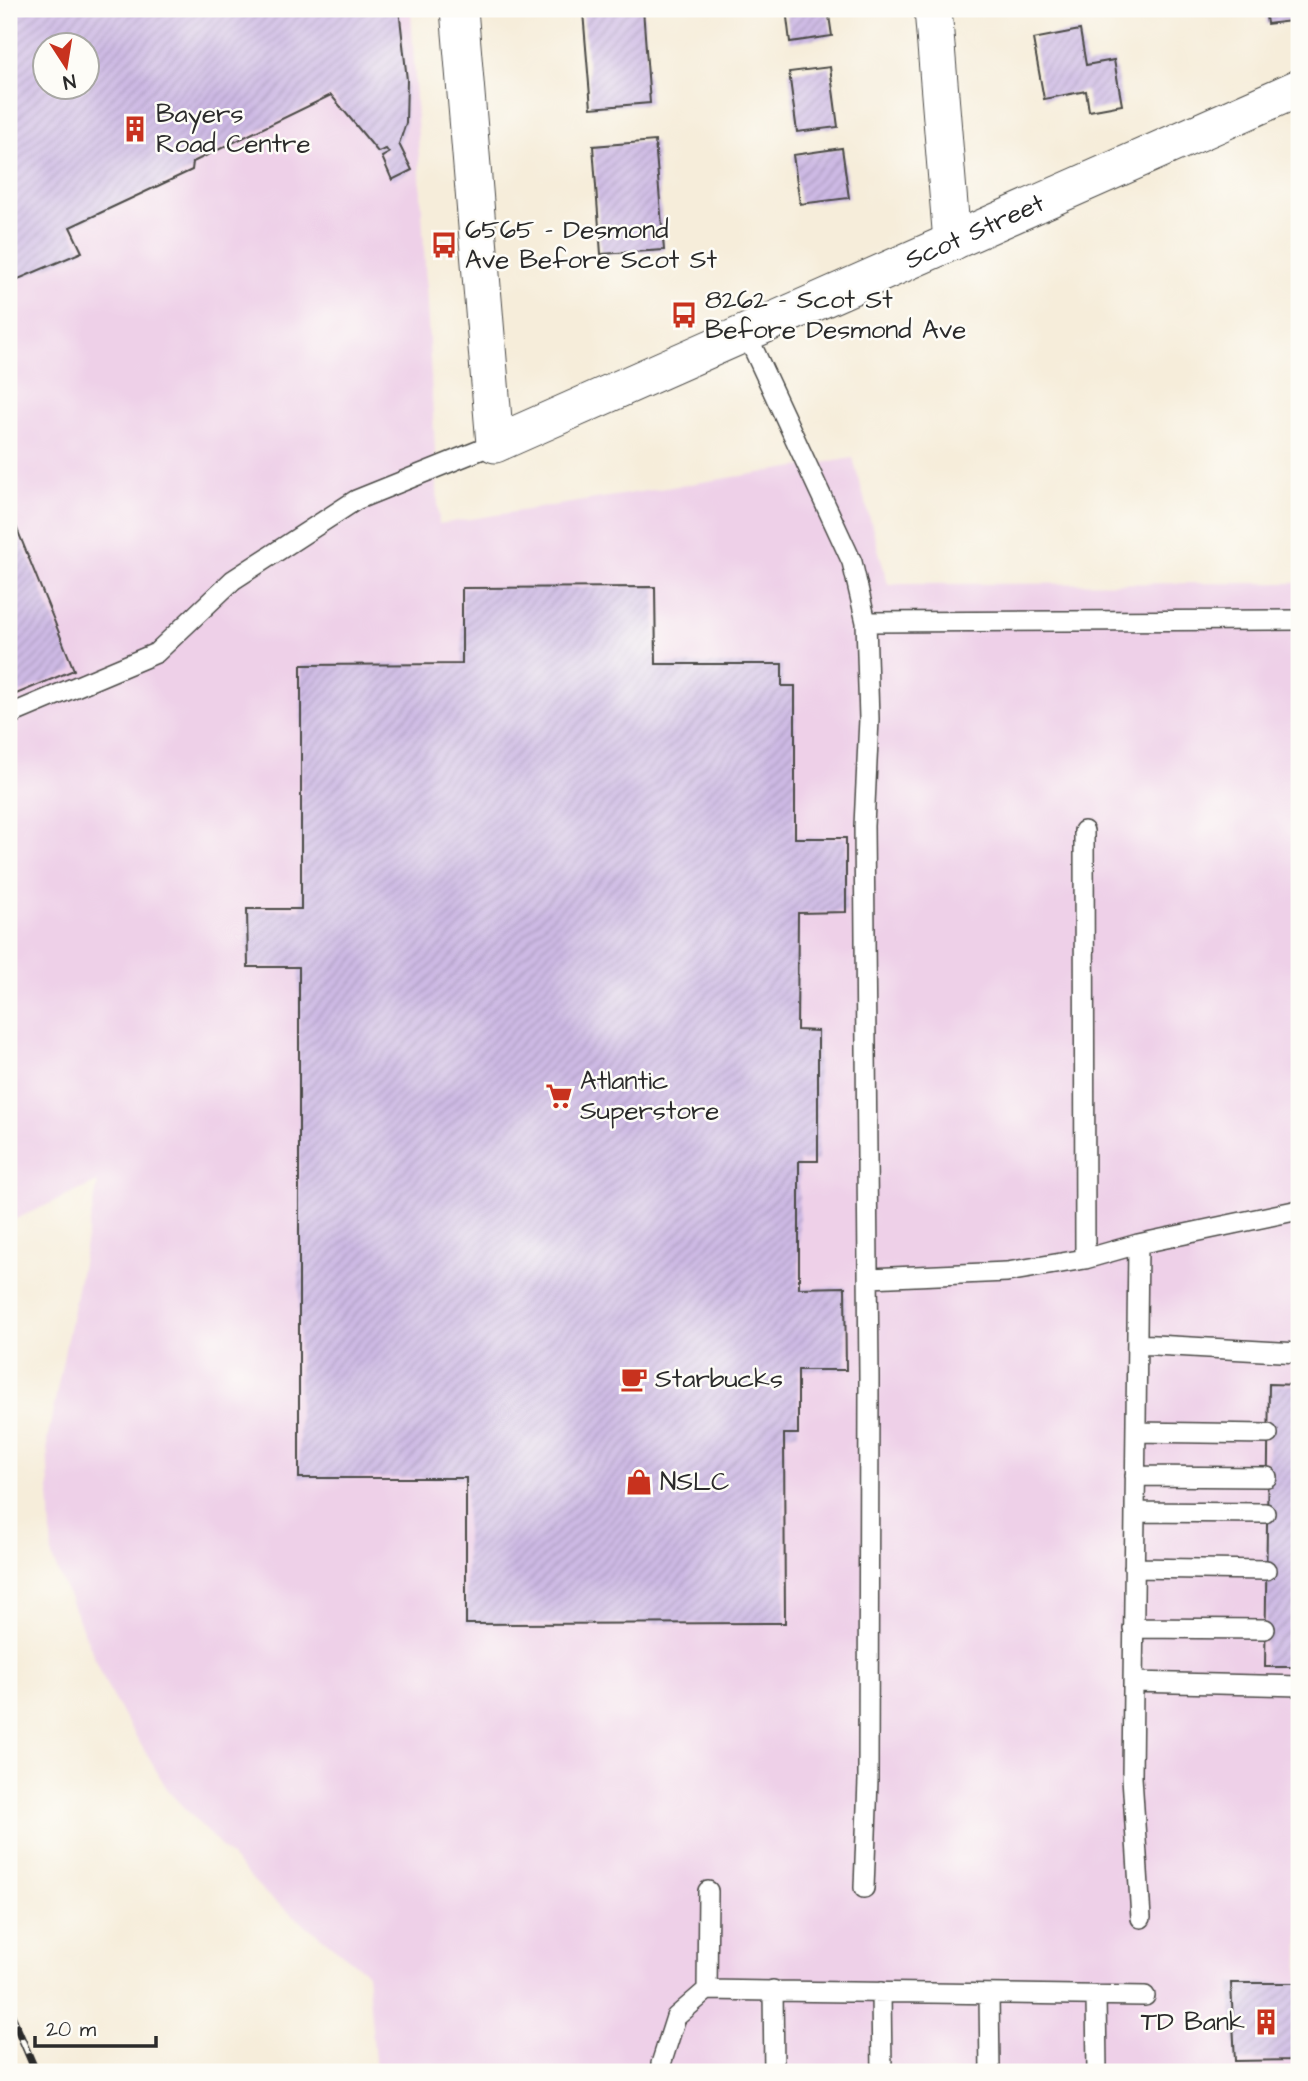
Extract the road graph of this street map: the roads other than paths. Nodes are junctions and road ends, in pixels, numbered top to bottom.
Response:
1 (459, 9) edge
2 (933, 9) edge
3 (1299, 88) edge
4 (952, 242) junction
5 (746, 333) junction
6 (495, 444) junction
7 (1299, 620) edge
8 (866, 622) junction
9 (9, 715) edge
10 (1084, 831) dead end
11 (1299, 1210) edge
12 (1138, 1244) junction
13 (1084, 1259) junction
14 (869, 1278) junction
15 (1137, 1345) junction
16 (1299, 1353) edge
17 (1136, 1432) junction
18 (1268, 1434) dead end
19 (1135, 1476) junction
20 (1267, 1477) dead end
21 (1135, 1513) junction
22 (1265, 1513) dead end
23 (1134, 1568) junction
24 (1266, 1570) dead end
25 (1133, 1628) junction
26 (1265, 1629) dead end
27 (1133, 1682) junction
28 (1299, 1686) edge
29 (864, 1888) dead end
30 (709, 1891) dead end
31 (1141, 1919) dead end
32 (707, 1990) junction
33 (773, 1990) junction
34 (881, 1992) junction
35 (989, 1994) junction
36 (1096, 1995) junction
37 (1145, 1996) dead end
38 (662, 2072) edge
39 (774, 2072) edge
40 (882, 2072) edge
41 (990, 2072) edge
42 (1097, 2072) edge

1 - 6 street
2 - 4 street
3 - 4 street, Scot Street
4 - 5 street, Scot Street
5 - 6 street, Scot Street
5 - 8 lane
6 - 9 lane
7 - 8 lane
8 - 14 lane
10 - 13 lane
11 - 12 lane
12 - 13 lane
12 - 15 lane
13 - 14 lane
14 - 29 lane
15 - 16 lane
15 - 17 lane
17 - 18 lane
17 - 19 lane
19 - 20 lane
19 - 21 lane
21 - 22 lane
21 - 23 lane
23 - 24 lane
23 - 25 lane
25 - 26 lane
25 - 27 lane
27 - 28 lane
27 - 31 lane
30 - 32 lane
32 - 33 lane
32 - 38 lane
33 - 34 lane
33 - 39 lane
34 - 35 lane
34 - 40 lane
35 - 36 lane
35 - 41 lane
36 - 37 lane
36 - 42 lane

